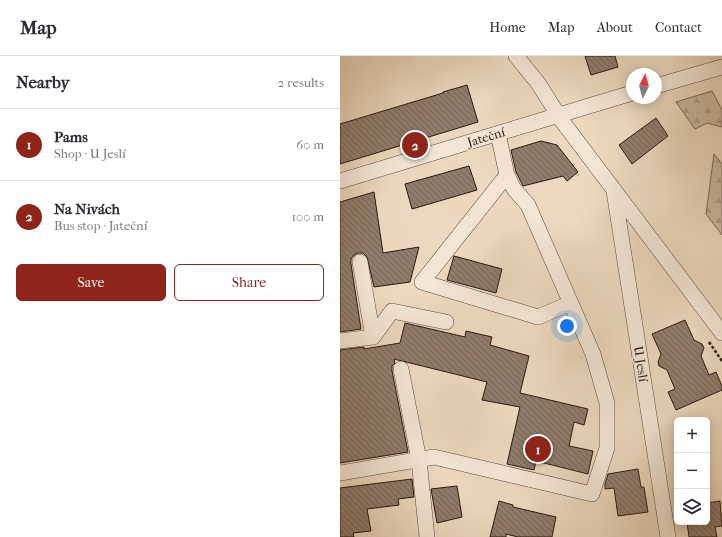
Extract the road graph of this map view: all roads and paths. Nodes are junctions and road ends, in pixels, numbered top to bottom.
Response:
1 (516, 56) edge
2 (722, 67) edge
3 (662, 84) edge
4 (626, 96) edge
5 (558, 116) junction
6 (498, 134) junction
7 (507, 175) junction
8 (340, 181) edge
9 (614, 191) junction
10 (360, 262) dead end
11 (571, 303) junction
12 (446, 322) dead end
13 (722, 333) edge
14 (373, 337) junction
15 (340, 341) edge
16 (401, 369) dead end
17 (419, 460) junction
18 (340, 473) edge
19 (427, 537) edge
20 (668, 537) edge

1 - 5 street
2 - 3 street
4 - 5 street, Jateční
5 - 6 street, Jateční
5 - 9 street
6 - 7 street
6 - 8 street, Jateční
7 - 11 street
7 - 11 street
9 - 13 street
9 - 20 street, U Jeslí
10 - 14 street
11 - 17 street
12 - 14 street
14 - 15 street
16 - 17 street
17 - 18 street
17 - 19 street

